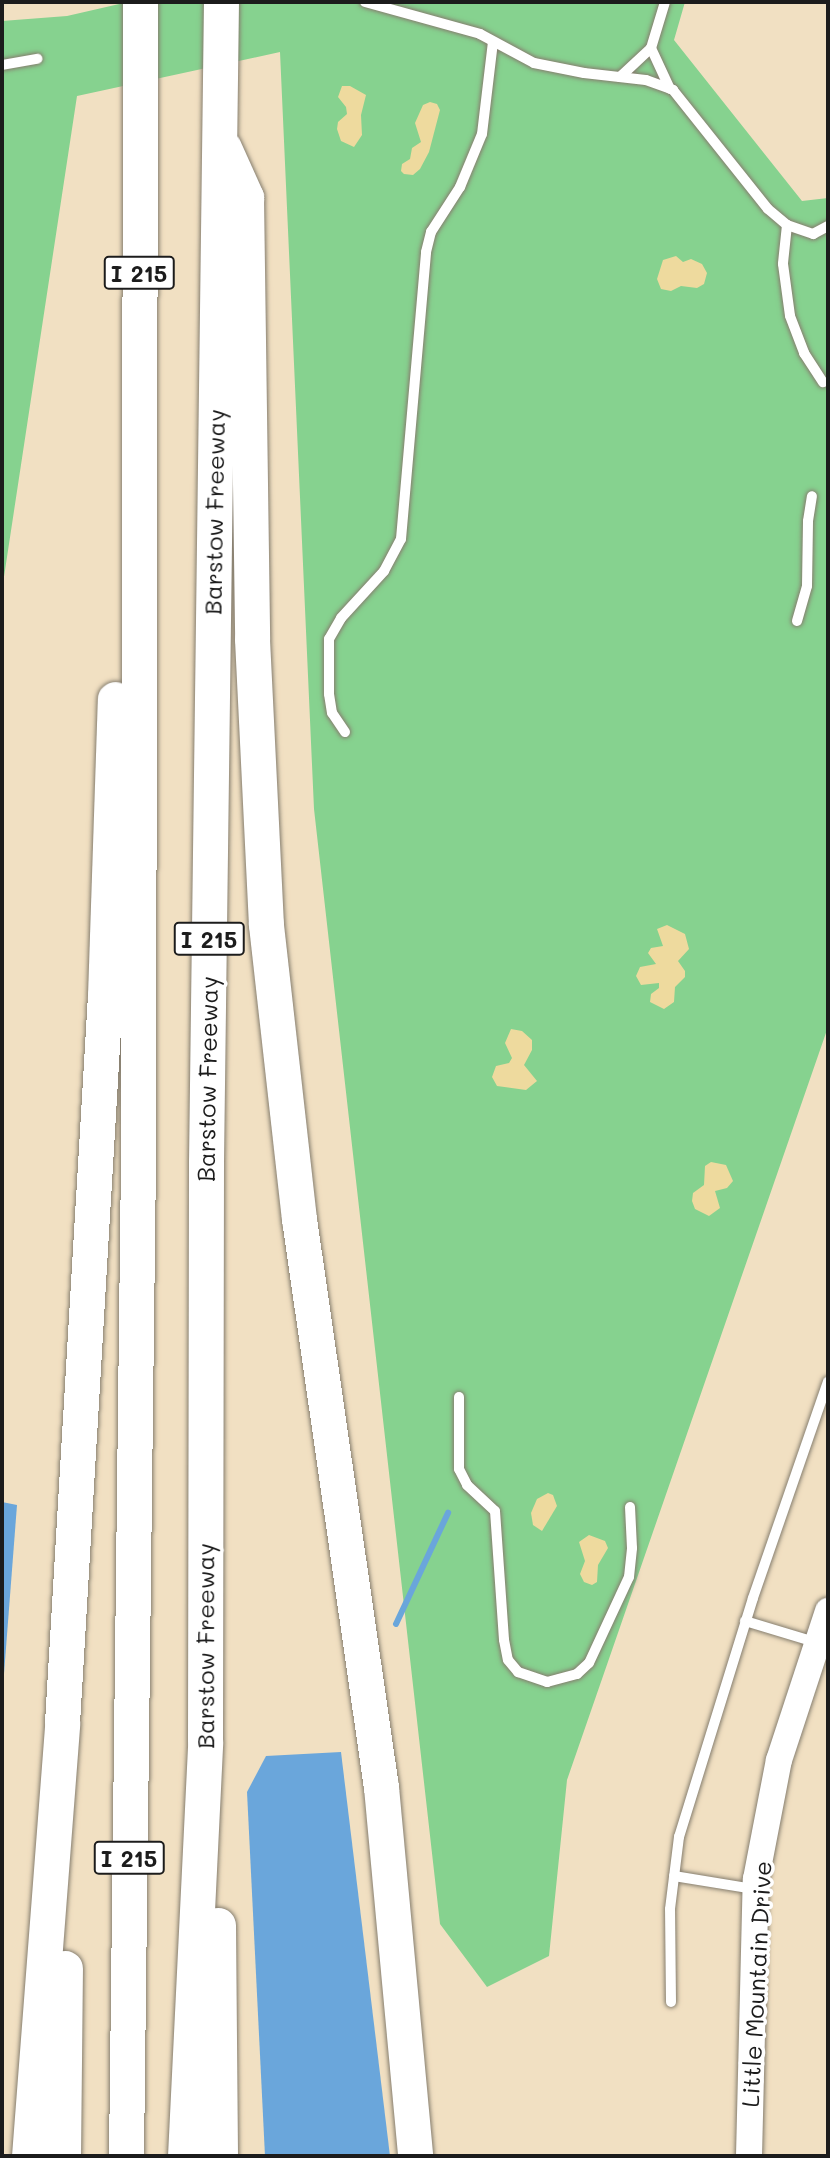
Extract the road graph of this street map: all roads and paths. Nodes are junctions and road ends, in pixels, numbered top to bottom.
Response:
1 (140, 2) edge
2 (221, 2) edge
3 (365, 2) edge
4 (665, 2) edge
5 (399, 6) edge
6 (493, 42) junction
7 (652, 48) junction
8 (37, 59) dead end
9 (2, 65) edge
10 (620, 77) junction
11 (670, 89) junction
12 (219, 138) junction
13 (787, 225) junction
14 (828, 226) edge
15 (823, 382) dead end
16 (812, 496) dead end
17 (138, 545) junction
18 (797, 621) dead end
19 (345, 732) dead end
20 (828, 1382) edge
21 (459, 1397) dead end
22 (630, 1507) dead end
23 (828, 1611) edge
24 (745, 1621) junction
25 (817, 1643) junction
26 (62, 1723) junction
27 (205, 1741) junction
28 (674, 1876) junction
29 (755, 1890) junction
30 (671, 2002) dead end
31 (29, 2156) edge
32 (63, 2156) edge
33 (126, 2156) edge
34 (185, 2156) edge
35 (220, 2156) edge
36 (415, 2156) edge
37 (749, 2156) edge

1 - 17 highway, I 215
2 - 12 highway, Barstow Freeway / I 215
3 - 5 lane
4 - 7 lane
5 - 6 lane
6 - 10 lane
6 - 19 lane
7 - 10 lane
7 - 11 lane
8 - 9 lane
10 - 11 lane
11 - 13 lane
12 - 27 highway, Barstow Freeway / I 215
12 - 36 highway
13 - 14 lane
13 - 15 lane
16 - 18 lane
17 - 26 highway
17 - 33 highway, I 215
20 - 24 lane
21 - 22 lane
23 - 25 main road, Little Mountain Drive
24 - 25 lane
24 - 28 lane
25 - 29 main road, Little Mountain Drive
26 - 31 highway
26 - 32 highway
27 - 34 highway, Barstow Freeway / I 215
27 - 35 highway
28 - 29 lane
28 - 30 lane
29 - 37 main road, Little Mountain Drive

